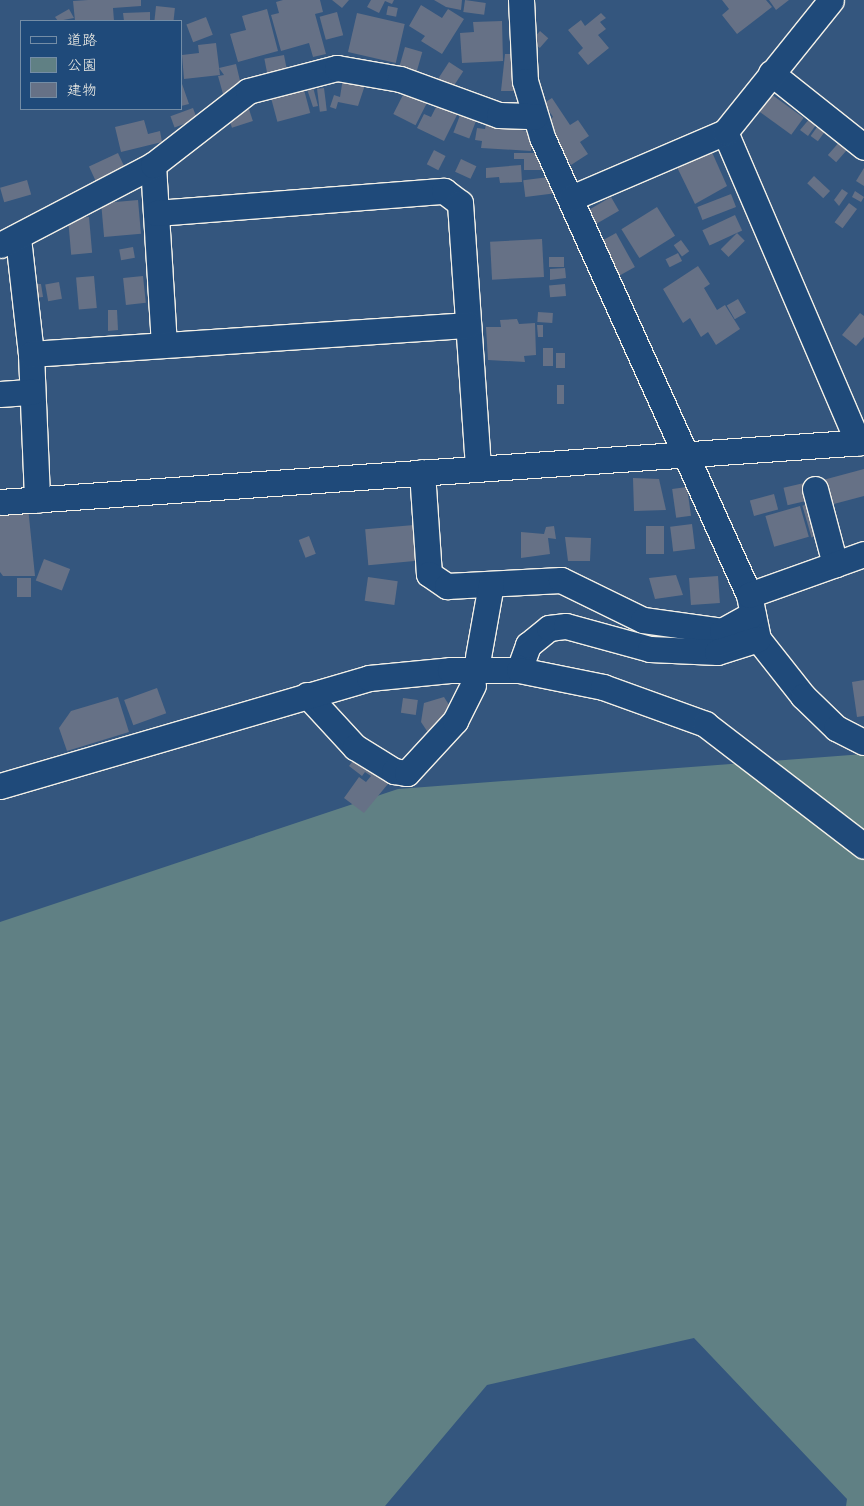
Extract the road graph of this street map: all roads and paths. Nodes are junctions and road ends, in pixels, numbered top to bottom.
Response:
1 (521, 0) edge
2 (831, 0) edge
3 (771, 73) junction
4 (535, 116) junction
5 (725, 132) junction
6 (864, 147) edge
7 (154, 165) junction
8 (571, 198) junction
9 (156, 213) junction
10 (9, 242) edge
11 (468, 326) junction
12 (164, 344) junction
13 (30, 354) junction
14 (32, 392) junction
15 (0, 394) edge
16 (861, 442) edge
17 (684, 453) junction
18 (478, 468) junction
19 (422, 472) junction
20 (815, 489) dead end
21 (37, 500) junction
22 (0, 502) edge
23 (864, 554) edge
24 (836, 564) junction
25 (491, 584) junction
26 (751, 604) junction
27 (758, 639) junction
28 (478, 657) dead end
29 (519, 670) junction
30 (473, 685) dead end
31 (307, 696) junction
32 (864, 742) edge
33 (0, 786) edge
34 (864, 846) edge

1 - 4 street
2 - 3 street
3 - 5 street
3 - 6 street
4 - 7 street
4 - 8 street
5 - 8 street
5 - 16 street
7 - 9 street
7 - 10 street
8 - 17 street
9 - 11 street
9 - 12 street
10 - 13 street
11 - 12 street
11 - 18 street
12 - 13 street
13 - 14 street
14 - 15 street
14 - 21 street
16 - 17 street
17 - 18 street
17 - 26 street
18 - 19 street
19 - 21 street
19 - 25 street
20 - 24 street
21 - 22 street
23 - 24 street
24 - 26 street
25 - 26 street
25 - 28 street
26 - 27 street
27 - 29 street
27 - 32 street
29 - 31 street
29 - 34 street
30 - 31 street
31 - 33 street

